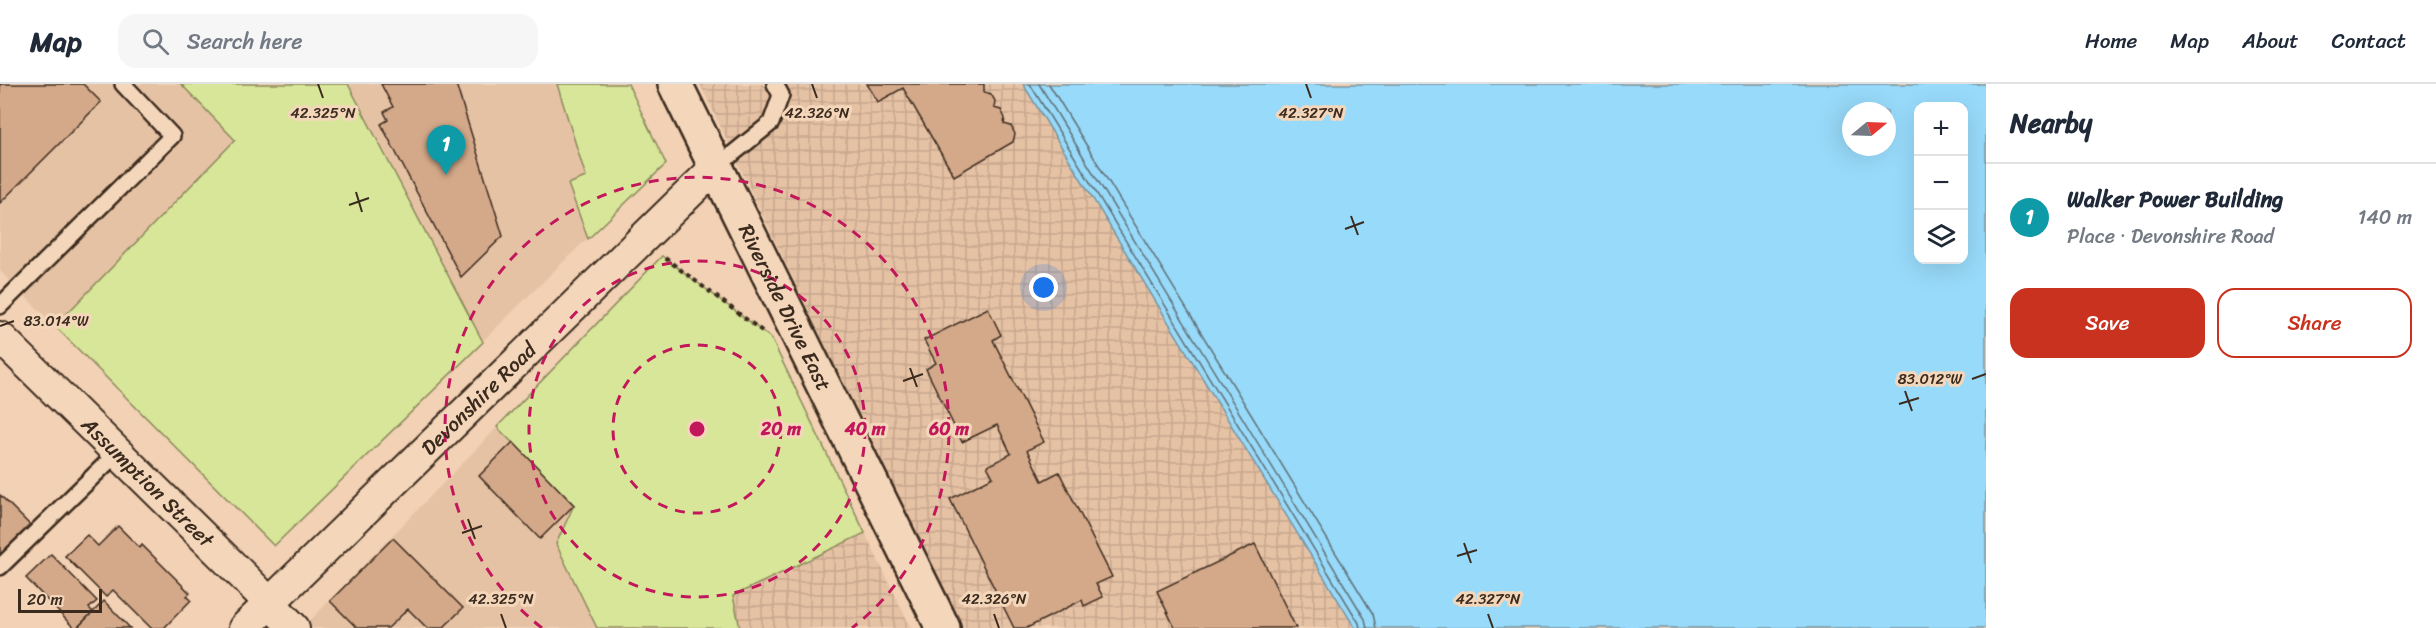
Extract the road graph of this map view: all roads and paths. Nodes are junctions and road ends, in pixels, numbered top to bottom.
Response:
1 (123, 84) edge
2 (675, 84) edge
3 (775, 84) edge
4 (715, 168) junction
5 (662, 256) dead end
6 (0, 306) edge
7 (0, 337) edge
8 (771, 338) dead end
9 (117, 453) junction
10 (0, 567) edge
11 (269, 602) junction
12 (244, 628) edge
13 (294, 628) edge
14 (943, 628) edge

1 - 6 lane
2 - 4 main road, Riverside Drive East
3 - 4 lane
4 - 11 street, Devonshire Road
4 - 14 main road, Riverside Drive East
5 - 8 path
7 - 9 street, Assumption Street
9 - 10 lane
9 - 11 street, Assumption Street
11 - 12 street, Devonshire Road
11 - 13 street, Assumption Street

